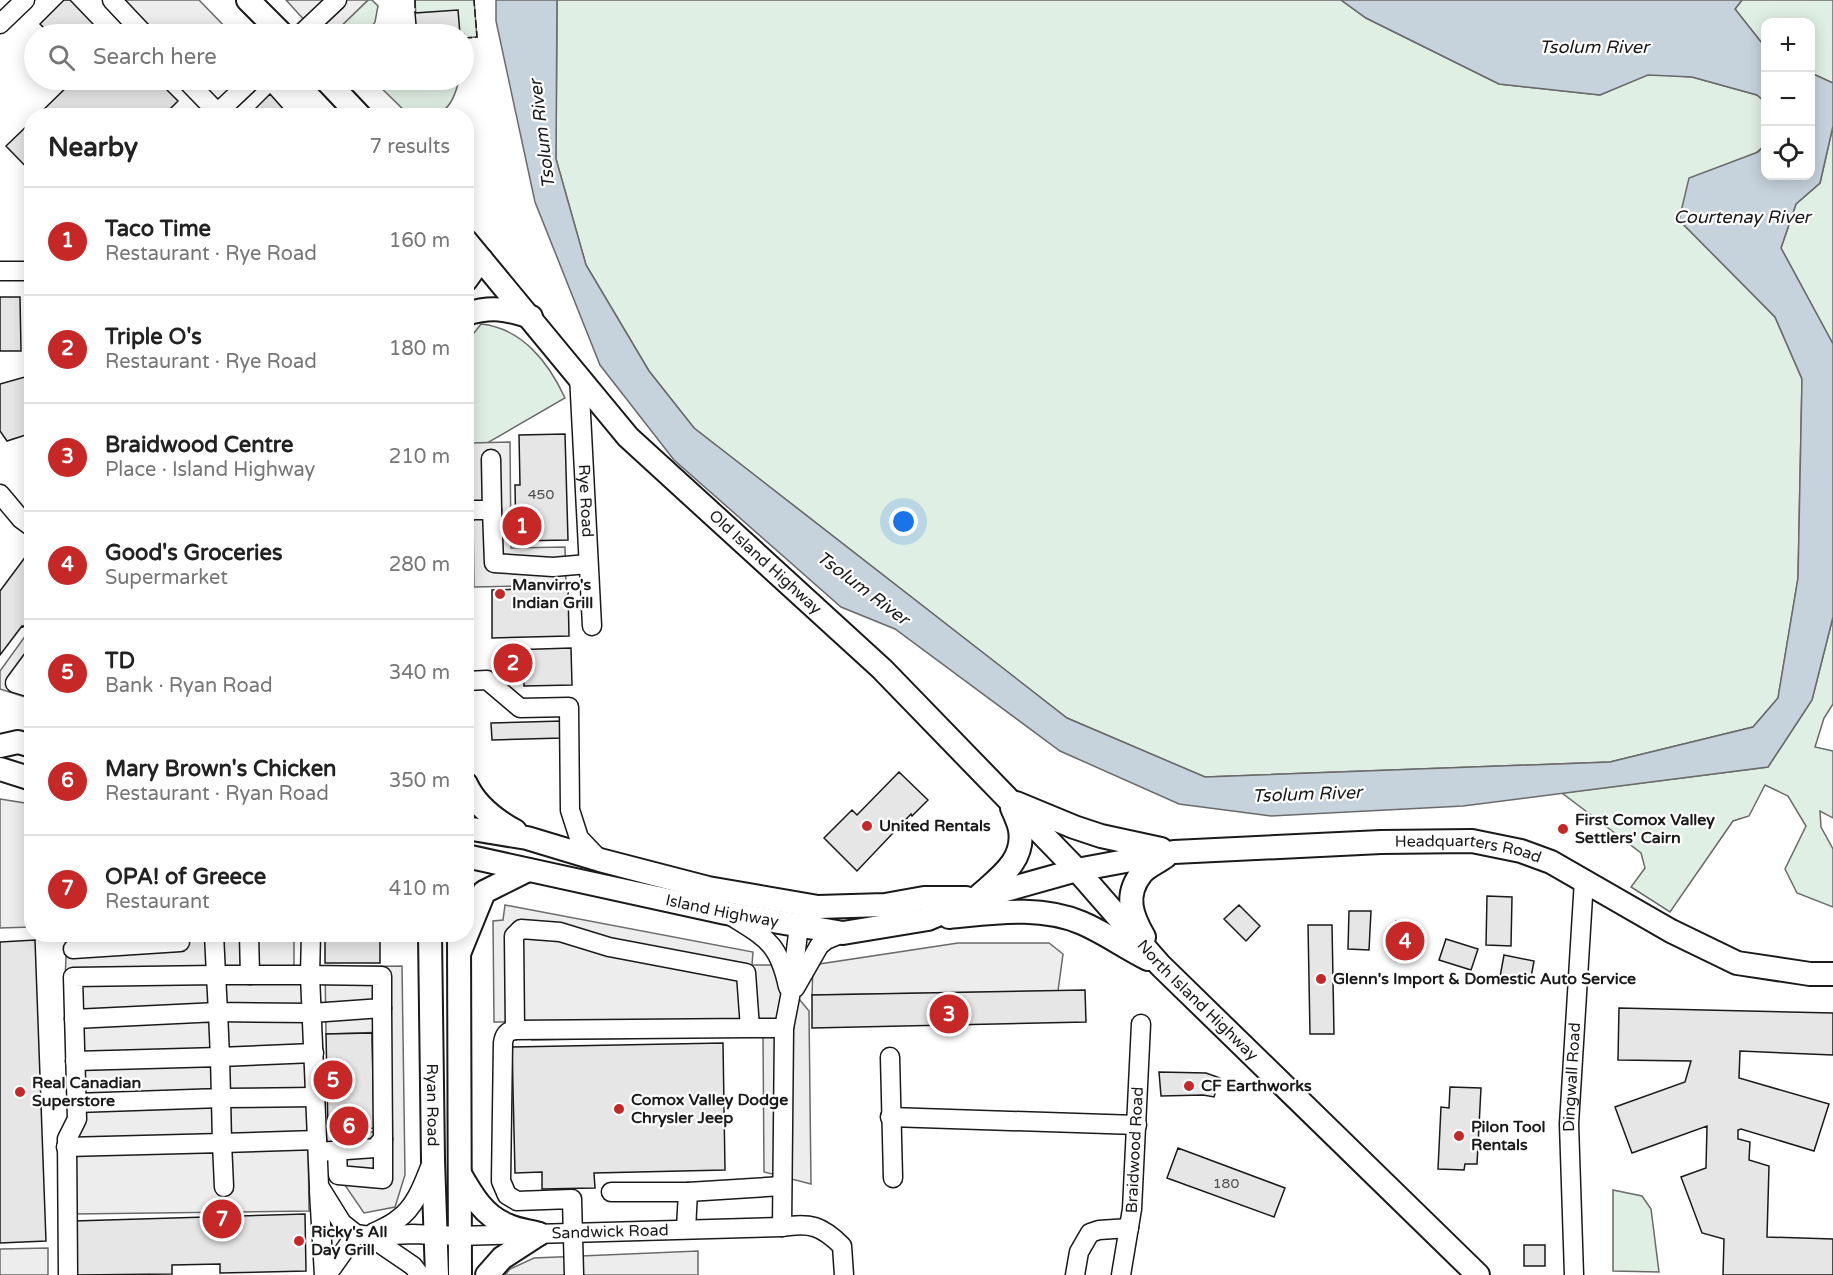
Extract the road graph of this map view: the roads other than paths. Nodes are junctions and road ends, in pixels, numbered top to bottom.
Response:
1 (25, 0) edge
2 (112, 0) edge
3 (248, 0) edge
4 (337, 0) edge
5 (0, 24) edge
6 (135, 24) edge
7 (272, 24) edge
8 (312, 24) edge
9 (195, 90) edge
10 (241, 90) edge
11 (335, 90) edge
12 (210, 108) edge
13 (222, 108) edge
14 (352, 108) edge
15 (474, 251) edge
16 (481, 259) junction
17 (474, 269) edge
18 (0, 271) edge
19 (24, 271) edge
20 (474, 311) edge
21 (531, 317) junction
22 (579, 375) junction
23 (491, 459) dead end
24 (0, 494) edge
25 (474, 510) edge
26 (492, 510) junction
27 (24, 521) edge
28 (588, 564) junction
29 (592, 626) dead end
30 (24, 671) edge
31 (474, 681) edge
32 (24, 686) edge
33 (24, 744) edge
34 (0, 746) edge
35 (0, 769) edge
36 (24, 776) edge
37 (474, 796) edge
38 (1009, 801) junction
39 (474, 829) edge
40 (527, 838) junction
41 (1174, 852) junction
42 (474, 858) edge
43 (600, 860) junction
44 (528, 870) junction
45 (1077, 870) junction
46 (1584, 880) junction
47 (977, 898) junction
48 (818, 907) junction
49 (474, 913) edge
50 (726, 913) junction
51 (928, 918) junction
52 (799, 926) junction
53 (843, 933) junction
54 (180, 942) edge
55 (214, 942) edge
56 (249, 942) edge
57 (311, 942) edge
58 (460, 943) edge
59 (430, 945) edge
60 (73, 949) dead end
61 (1160, 965) junction
62 (1833, 974) edge
63 (216, 975) junction
64 (250, 975) junction
65 (310, 975) junction
66 (790, 997) junction
67 (382, 1008) junction
68 (218, 1012) junction
69 (312, 1013) junction
70 (74, 1019) junction
71 (1141, 1024) dead end
72 (750, 1028) junction
73 (784, 1028) junction
74 (515, 1030) junction
75 (314, 1053) junction
76 (220, 1057) junction
77 (890, 1057) dead end
78 (75, 1061) junction
79 (315, 1097) junction
80 (221, 1098) junction
81 (76, 1103) junction
82 (890, 1117) junction
83 (1137, 1125) junction
84 (383, 1139) junction
85 (222, 1143) junction
86 (317, 1146) junction
87 (66, 1147) junction
88 (337, 1150) junction
89 (433, 1160) junction
90 (459, 1173) junction
91 (893, 1178) dead end
92 (319, 1186) junction
93 (782, 1186) junction
94 (224, 1187) dead end
95 (611, 1192) dead end
96 (688, 1192) junction
97 (782, 1227) junction
98 (1129, 1228) junction
99 (686, 1229) junction
100 (575, 1232) junction
101 (436, 1234) junction
102 (539, 1234) junction
103 (362, 1235) junction
104 (459, 1236) junction
105 (68, 1275) edge
106 (325, 1275) edge
107 (420, 1275) edge
108 (437, 1275) edge
109 (460, 1275) edge
110 (487, 1275) edge
111 (574, 1275) edge
112 (844, 1275) edge
113 (1075, 1275) edge
114 (1121, 1275) edge
115 (1478, 1275) edge
116 (1574, 1275) edge

1 - 5 street
2 - 6 street
3 - 7 main road
4 - 8 street
9 - 12 street
10 - 13 street
11 - 14 main road
15 - 16 main road, Old Island Highway
16 - 17 main road
16 - 21 main road, Old Island Highway
18 - 19 street
20 - 21 main road
21 - 22 main road, Old Island Highway
22 - 28 street, Rye Road
22 - 38 main road, Old Island Highway
23 - 26 street
24 - 27 street
25 - 26 street
26 - 28 street
28 - 29 street, Rye Road
30 - 32 street
31 - 43 street
33 - 34 main road
35 - 36 main road
37 - 40 main road
38 - 41 main road
38 - 45 main road, Old Island Highway
38 - 47 main road
39 - 40 main road, Island Highway
40 - 43 main road, Island Highway
41 - 45 main road, Headquarters Road
41 - 46 main road, Headquarters Road
41 - 61 main road
42 - 44 main road, Island Highway
43 - 48 main road, Island Highway
44 - 49 main road
44 - 50 main road, Island Highway
45 - 47 main road, Island Highway
45 - 61 main road, North Island Highway
46 - 62 main road, Headquarters Road
46 - 116 street, Dingwall Road
47 - 48 main road, Island Highway
47 - 51 main road, Island Highway
48 - 52 street
50 - 52 main road, Island Highway
50 - 66 street
51 - 53 main road, Island Highway
51 - 61 main road
52 - 53 main road, Island Highway
52 - 66 street
53 - 66 street
54 - 60 street
55 - 63 street
56 - 64 street
57 - 65 street
58 - 90 main road, Ryan Road
59 - 89 main road, Ryan Road
61 - 115 main road, North Island Highway
63 - 64 street
63 - 68 street
63 - 70 street
64 - 65 street
65 - 67 street
65 - 69 street
66 - 73 street
67 - 69 street
67 - 84 street
68 - 69 street
68 - 70 street
68 - 76 street
69 - 75 street
70 - 78 street
71 - 83 street, Braidwood Road
72 - 73 street
72 - 74 street
72 - 74 street
73 - 93 street
74 - 100 street
75 - 76 street
75 - 79 street
76 - 78 street
76 - 80 street
77 - 82 street
78 - 81 street
79 - 80 street
79 - 86 street
80 - 81 street
80 - 85 street
81 - 87 street
82 - 83 street
82 - 91 street
83 - 98 street, Braidwood Road
84 - 88 street
84 - 88 street
85 - 86 street
85 - 87 street
85 - 94 street
86 - 88 street
86 - 92 street
87 - 105 street
89 - 101 main road, Ryan Road
89 - 103 street
90 - 102 main road
90 - 104 main road, Ryan Road
92 - 103 street
92 - 106 street
93 - 96 street
93 - 97 street
95 - 96 street
96 - 99 street
97 - 99 street, Sandwick Road
97 - 112 street, Sandwick Road
98 - 113 street
98 - 114 street, Braidwood Road
99 - 100 street, Sandwick Road
100 - 102 street, Sandwick Road
100 - 111 street
101 - 103 street, Sandwick Road
101 - 104 street, Sandwick Road
101 - 108 main road, Ryan Road
102 - 104 street, Sandwick Road
102 - 110 main road
103 - 106 street
103 - 107 street
104 - 109 main road, Ryan Road

